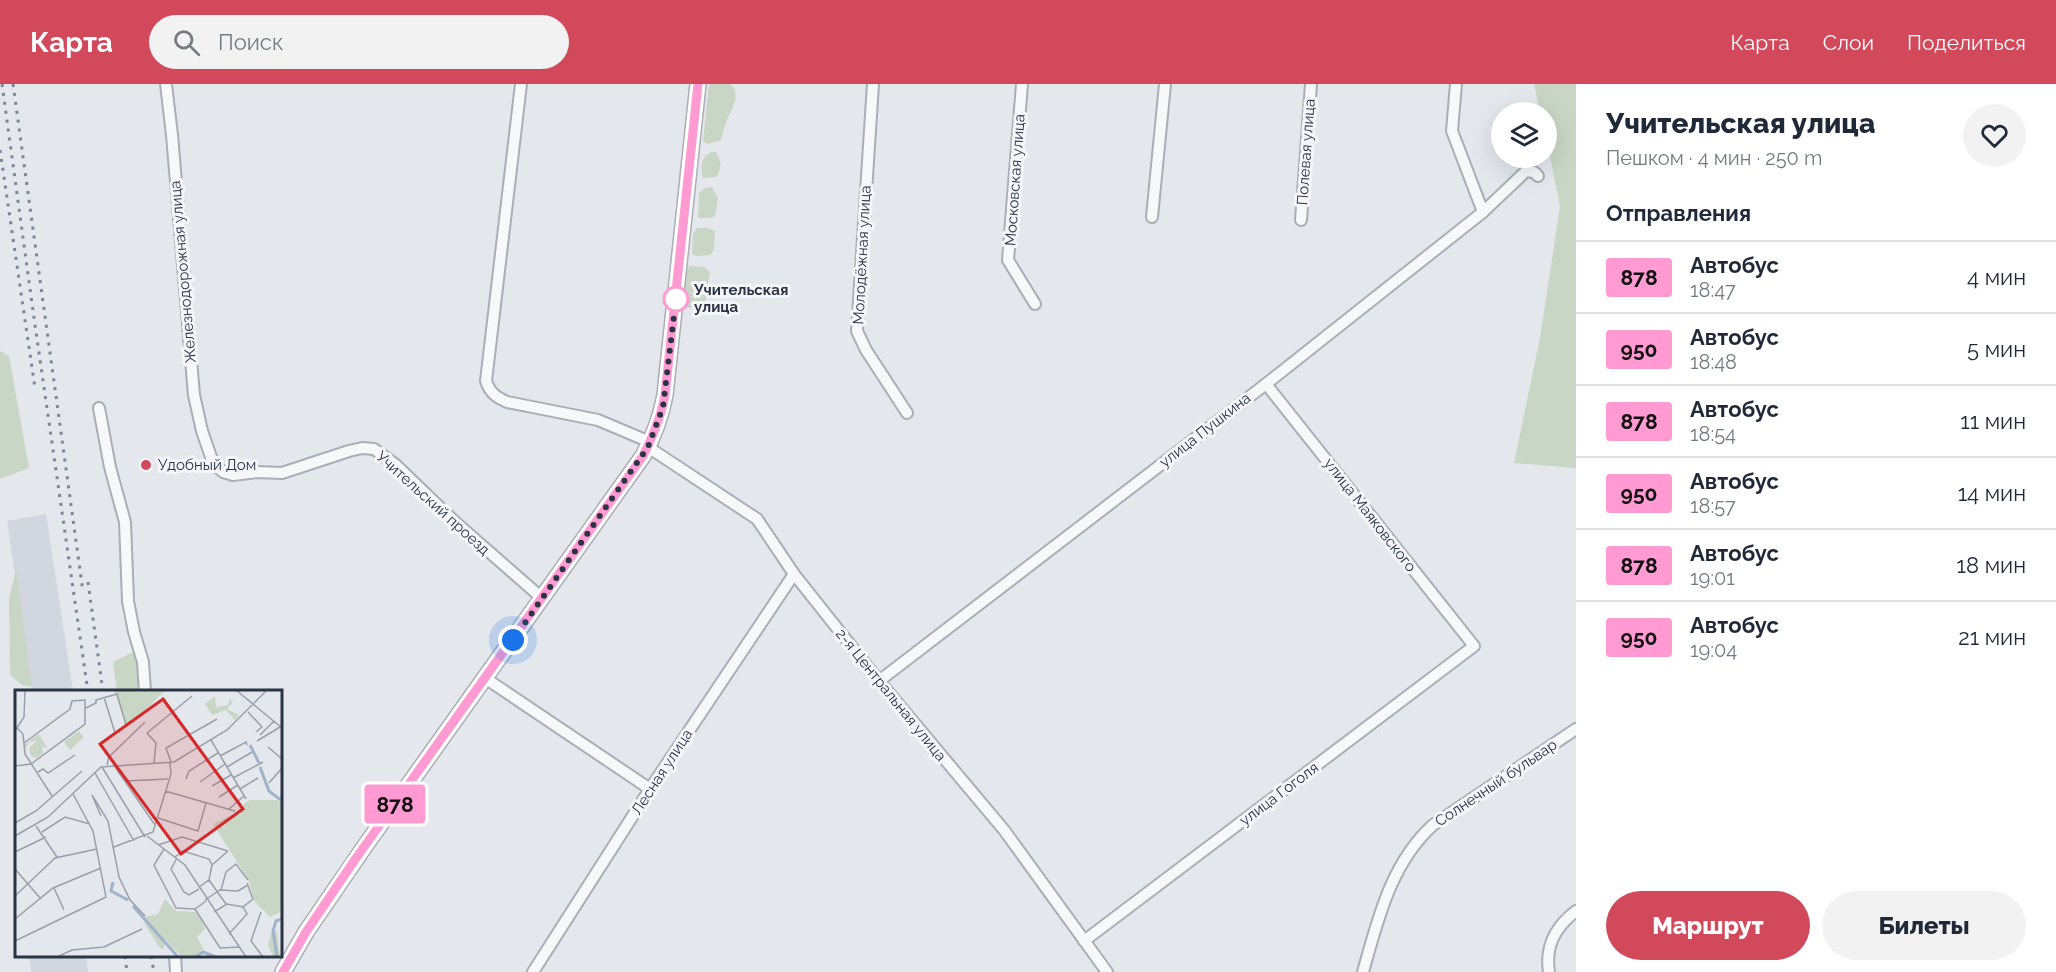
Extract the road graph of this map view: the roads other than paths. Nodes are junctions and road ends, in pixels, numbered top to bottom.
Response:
1 (166, 84) edge
2 (521, 84) edge
3 (698, 84) edge
4 (873, 84) edge
5 (1022, 84) edge
6 (1165, 84) edge
7 (1311, 84) edge
8 (1456, 84) edge
9 (1538, 176) dead end
10 (1483, 212) junction
11 (1152, 217) dead end
12 (1300, 220) dead end
13 (1035, 304) dead end
14 (1266, 384) junction
15 (99, 408) dead end
16 (907, 412) dead end
17 (649, 445) junction
18 (211, 458) joint
19 (794, 574) junction
20 (543, 599) junction
21 (1474, 646) joint
22 (485, 678) junction
23 (879, 681) junction
24 (145, 690) edge
25 (1576, 729) edge
26 (650, 789) junction
27 (1576, 911) edge
28 (1084, 941) junction
29 (175, 957) edge
30 (176, 972) edge
31 (283, 972) edge
32 (533, 972) edge
33 (1107, 972) edge
34 (1363, 972) edge
35 (1549, 972) edge

1 - 18 street, Железнодорожная улица
2 - 17 street
3 - 17 street
4 - 16 street, Молодёжная улица
5 - 13 street, Московская улица
6 - 11 street
7 - 12 street, Полевая улица
8 - 10 street
9 - 10 street, улица Пушкина
10 - 14 street, улица Пушкина
14 - 21 street, улица Маяковского
14 - 23 street, улица Пушкина
15 - 24 street
17 - 19 street, 2-я Центральная улица
17 - 20 street
18 - 20 street, Учительский проезд
19 - 23 street, 2-я Центральная улица
19 - 26 street, Лесная улица
20 - 22 street
21 - 28 street, улица Гоголя
22 - 26 street
22 - 31 street
23 - 28 street, 2-я Центральная улица
25 - 34 street, Солнечный бульвар
26 - 32 street, Лесная улица
27 - 35 street
28 - 33 street, 2-я Центральная улица
29 - 30 street

